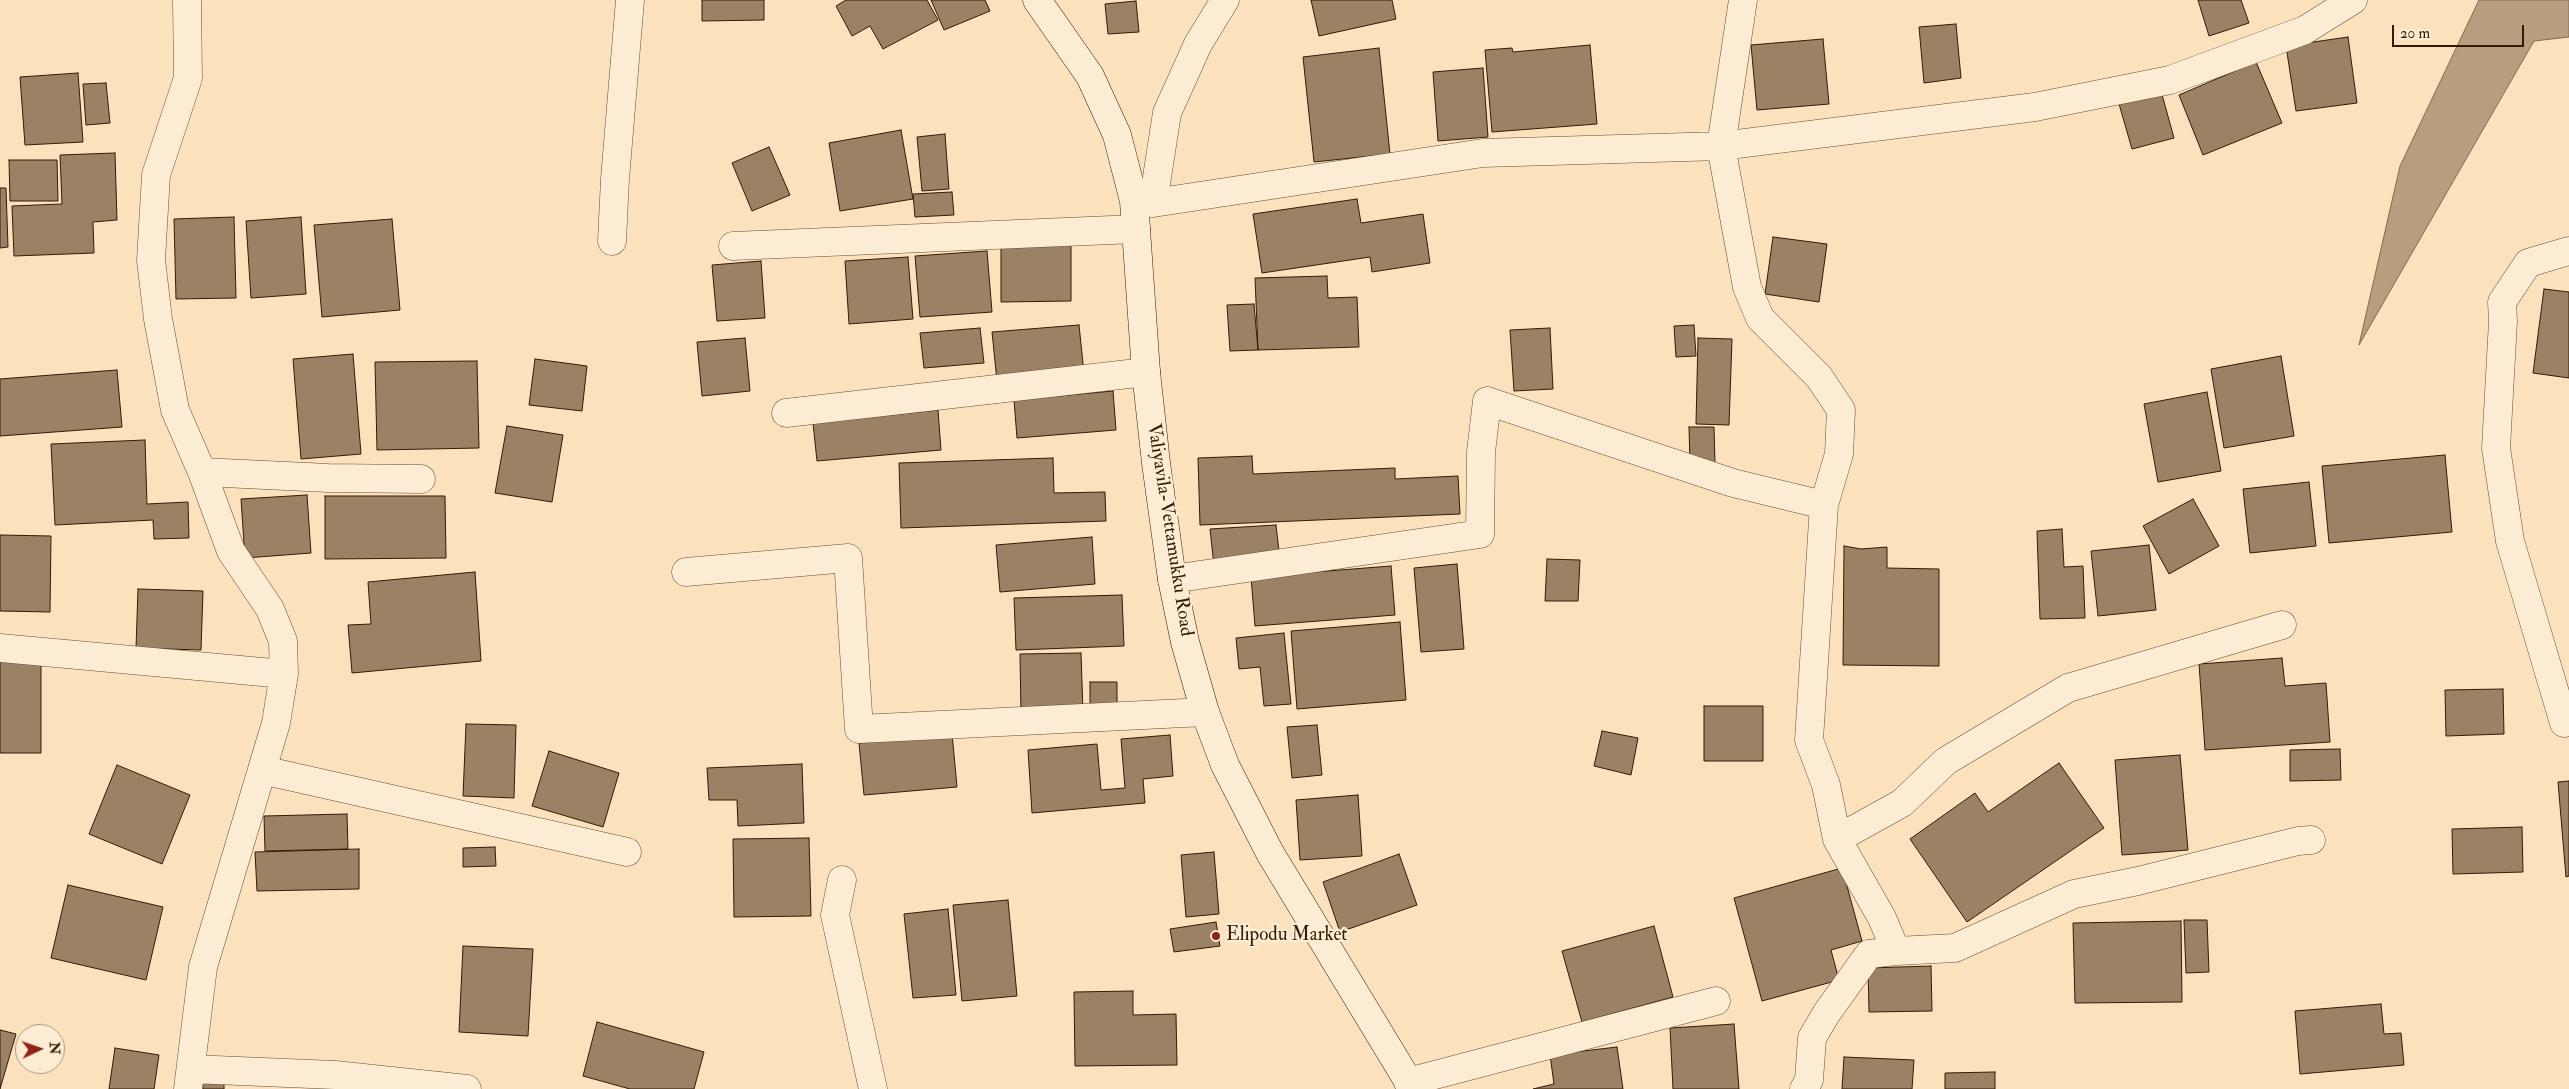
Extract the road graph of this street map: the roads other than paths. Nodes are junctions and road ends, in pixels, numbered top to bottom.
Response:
1 (187, 0) edge
2 (630, 0) edge
3 (1037, 0) edge
4 (1225, 0) edge
5 (1743, 0) edge
6 (2353, 0) edge
7 (1721, 146) junction
8 (1144, 202) junction
9 (1136, 229) junction
10 (612, 241) dead end
11 (733, 246) dead end
12 (2569, 251) edge
13 (1146, 372) junction
14 (786, 413) dead end
15 (202, 472) junction
16 (421, 479) dead end
17 (1824, 505) junction
18 (686, 572) dead end
19 (1172, 579) junction
20 (2282, 625) dead end
21 (0, 648) edge
22 (284, 674) junction
23 (1205, 712) junction
24 (2564, 723) dead end
25 (262, 770) junction
26 (1837, 839) junction
27 (2311, 840) dead end
28 (627, 852) dead end
29 (842, 880) dead end
30 (1896, 951) junction
31 (1716, 1001) dead end
32 (189, 1079) edge
33 (1411, 1085) edge
34 (467, 1089) edge
35 (873, 1089) edge
36 (1804, 1089) edge

1 - 15 street
2 - 10 street
3 - 8 street, Valiyavila-Vettamukku Road
4 - 8 street
5 - 7 street
6 - 7 street
7 - 8 street
7 - 17 street
8 - 9 street, Valiyavila-Vettamukku Road
9 - 11 street
9 - 13 street, Valiyavila-Vettamukku Road
12 - 24 street
13 - 14 street
13 - 19 street, Valiyavila-Vettamukku Road
15 - 16 street
15 - 22 street
17 - 19 street
17 - 26 street
18 - 23 street
19 - 23 street, Valiyavila-Vettamukku Road
20 - 26 street
21 - 22 street
22 - 25 street
23 - 33 street, Valiyavila-Vettamukku Road
25 - 28 street
25 - 32 street
26 - 30 street
27 - 30 street
29 - 35 street
30 - 36 street
31 - 33 street
32 - 34 street

